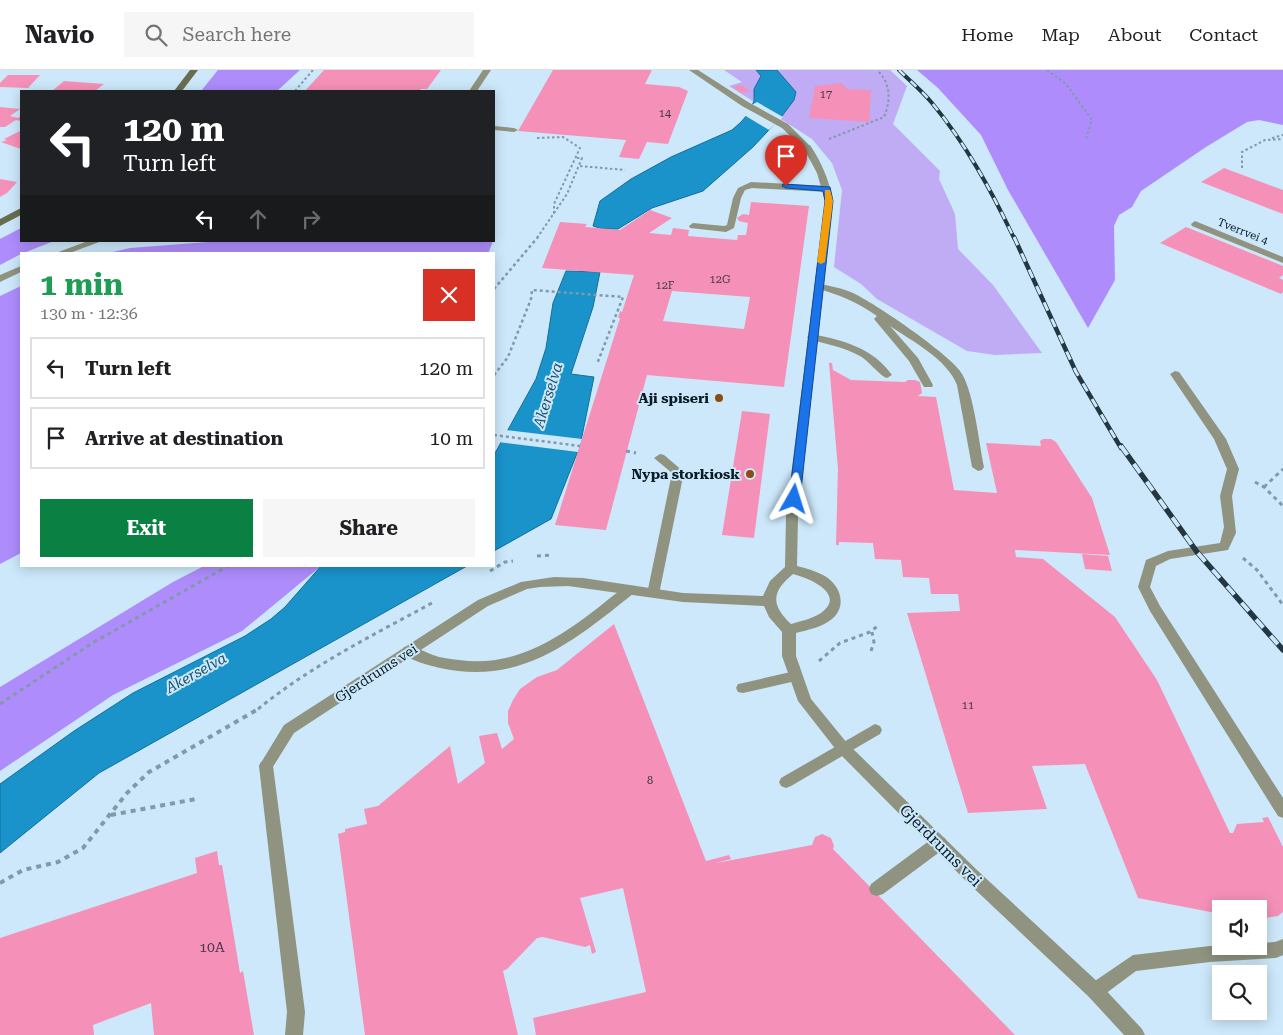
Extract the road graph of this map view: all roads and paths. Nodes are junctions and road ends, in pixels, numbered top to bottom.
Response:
1 (194, 70) edge
2 (313, 70) edge
3 (487, 70) edge
4 (692, 70) edge
5 (877, 70) edge
6 (1047, 70) edge
7 (179, 90) edge
8 (296, 90) edge
9 (474, 90) edge
10 (495, 128) edge
11 (514, 130) dead end
12 (1283, 135) edge
13 (1086, 139) dead end
14 (1283, 139) edge
15 (533, 140) dead end
16 (1265, 140) junction
17 (825, 141) dead end
18 (576, 158) junction
19 (580, 166) junction
20 (1242, 168) dead end
21 (625, 170) dead end
22 (827, 188) junction
23 (20, 212) edge
24 (554, 215) junction
25 (0, 223) edge
26 (1195, 224) dead end
27 (693, 226) dead end
28 (95, 242) edge
29 (63, 252) edge
30 (1283, 260) edge
31 (20, 269) edge
32 (0, 279) edge
33 (818, 286) junction
34 (495, 288) edge
35 (873, 309) junction
36 (812, 338) junction
37 (597, 364) dead end
38 (495, 374) edge
39 (1175, 374) dead end
40 (887, 375) dead end
41 (928, 385) dead end
42 (495, 435) edge
43 (580, 446) dead end
44 (660, 458) dead end
45 (978, 467) dead end
46 (1283, 469) edge
47 (1254, 482) dead end
48 (1264, 487) junction
49 (1283, 506) edge
50 (1224, 546) junction
51 (226, 567) edge
52 (791, 569) junction
53 (629, 590) junction
54 (653, 594) junction
55 (768, 601) junction
56 (1283, 604) edge
57 (879, 625) dead end
58 (789, 630) junction
59 (872, 632) junction
60 (409, 651) junction
61 (871, 651) dead end
62 (817, 662) dead end
63 (795, 676) junction
64 (742, 688) dead end
65 (274, 696) dead end
66 (0, 704) edge
67 (874, 730) dead end
68 (842, 748) junction
69 (786, 782) dead end
70 (196, 799) dead end
71 (1283, 811) edge
72 (111, 815) junction
73 (939, 843) junction
74 (0, 883) edge
75 (877, 889) dead end
76 (1283, 947) edge
77 (1095, 991) junction
78 (294, 1035) edge
79 (1136, 1035) edge

1 - 7 main road
2 - 8 path
3 - 9 street
4 - 22 street
5 - 17 path
6 - 13 path
10 - 11 street
12 - 16 path
14 - 16 path
15 - 18 path
16 - 20 path
18 - 19 path
18 - 24 path
19 - 21 path
19 - 24 path
22 - 27 street
22 - 33 street
23 - 25 main road
24 - 34 path
26 - 30 street, Tverrvei 4
28 - 29 street
31 - 32 street
33 - 35 street
33 - 36 street
35 - 41 street
35 - 45 street
36 - 40 street
36 - 52 street
37 - 38 path
39 - 50 street
42 - 43 path
44 - 54 street
46 - 48 path
47 - 48 path
48 - 49 path
50 - 56 path
50 - 71 street
51 - 66 path
52 - 55 street
52 - 58 street
53 - 54 street, Gjerdrums vei
53 - 60 street, Gjerdrums vei
53 - 60 street
54 - 55 street, Gjerdrums vei
55 - 58 street
57 - 59 path
58 - 63 street, Gjerdrums vei
59 - 61 path
59 - 62 path
60 - 78 street, Gjerdrums vei
63 - 64 street
63 - 68 street, Gjerdrums vei
65 - 72 path
67 - 68 street
68 - 69 street
68 - 73 street, Gjerdrums vei
70 - 72 path
72 - 74 path
73 - 75 street
73 - 77 street, Gjerdrums vei
76 - 77 street
77 - 79 street, Gjerdrums vei

